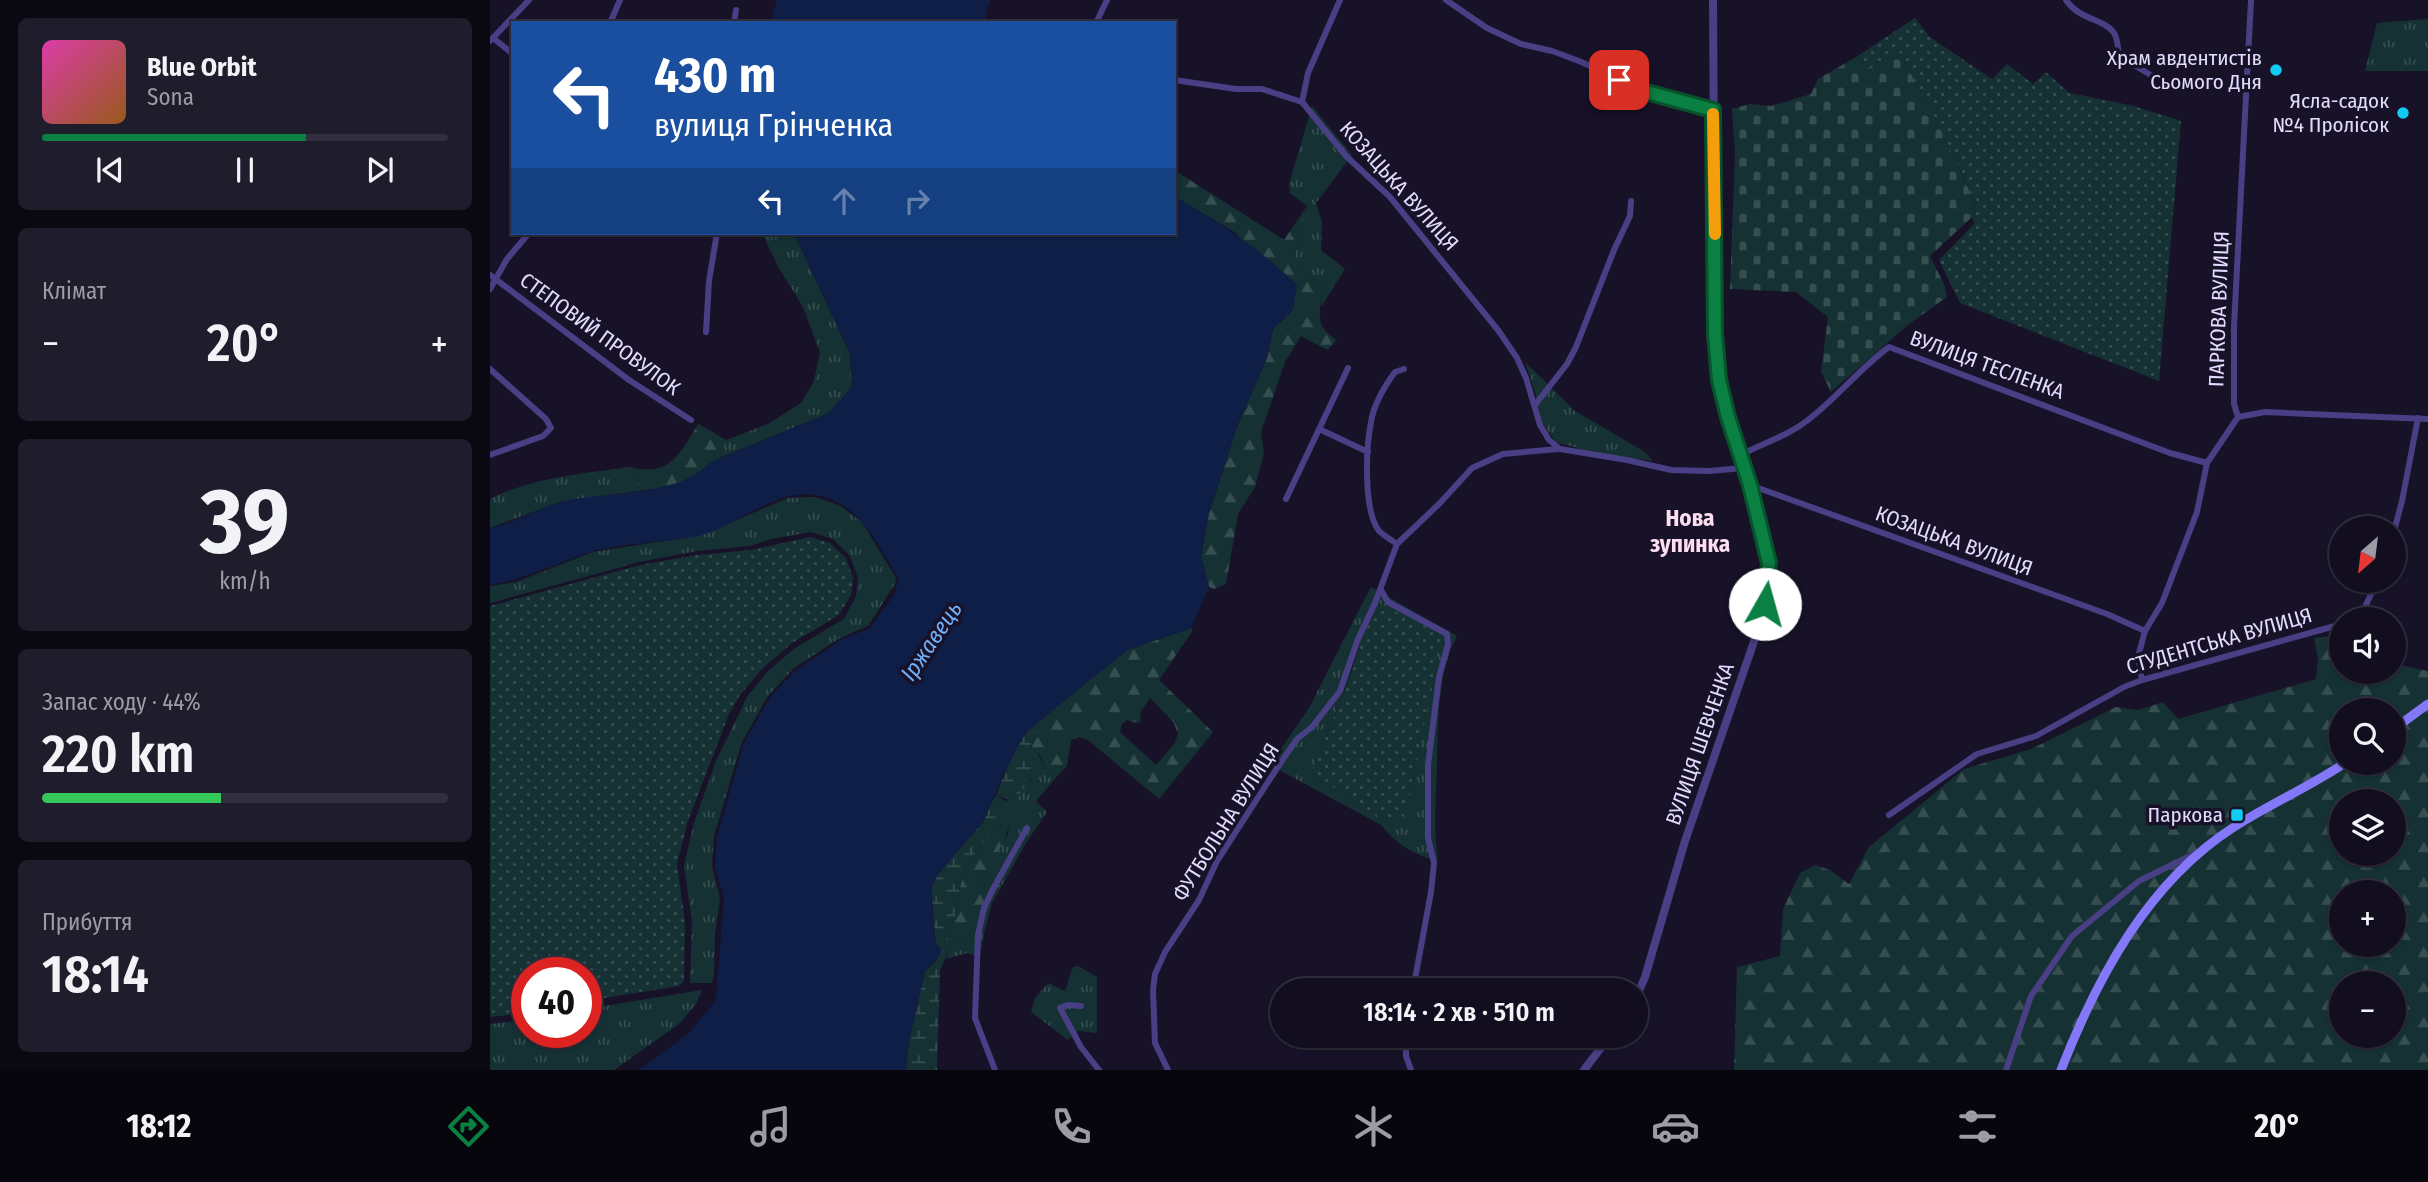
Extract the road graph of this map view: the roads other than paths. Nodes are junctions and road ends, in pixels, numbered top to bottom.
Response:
1 (529, 0) edge
2 (620, 0) edge
3 (1107, 0) edge
4 (1340, 0) edge
5 (1446, 0) edge
6 (1713, 0) edge
7 (2066, 0) edge
8 (2251, 0) edge
9 (736, 10) dead end
10 (611, 21) edge
11 (734, 21) edge
12 (1097, 21) edge
13 (491, 40) edge
14 (511, 53) edge
15 (2154, 77) dead end
16 (1176, 80) edge
17 (1302, 102) junction
18 (1713, 110) junction
19 (1631, 201) dead end
20 (527, 235) edge
21 (717, 235) edge
22 (492, 277) edge
23 (490, 289) edge
24 (706, 332) dead end
25 (1348, 368) dead end
26 (490, 369) edge
27 (1404, 369) dead end
28 (1535, 405) junction
29 (2238, 417) junction
30 (2418, 418) junction
31 (2428, 419) edge
32 (691, 420) dead end
33 (1319, 429) junction
34 (1560, 449) junction
35 (1368, 452) junction
36 (490, 455) edge
37 (1741, 455) junction
38 (2207, 463) junction
39 (1744, 468) junction
40 (1750, 485) junction
41 (1286, 499) dead end
42 (2398, 516) edge
43 (1397, 544) junction
44 (1381, 590) junction
45 (2329, 628) edge
46 (2145, 631) junction
47 (2142, 680) junction
48 (2428, 704) edge
49 (2406, 721) edge
50 (2329, 773) edge
51 (1889, 815) dead end
52 (1027, 828) dead end
53 (2203, 850) junction
54 (1415, 978) edge
55 (1645, 978) edge
56 (1081, 1006) dead end
57 (1406, 1048) edge
58 (1601, 1048) edge
59 (995, 1070) edge
60 (1099, 1070) edge
61 (1168, 1070) edge
62 (1411, 1070) edge
63 (1584, 1070) edge
64 (2006, 1070) edge
65 (2061, 1070) edge

1 - 13 street
2 - 10 street
3 - 12 street
4 - 17 street
5 - 18 street
6 - 18 street, ВУЛИЦЯ ШЕВЧЕНКА
7 - 15 street
8 - 29 street, ПАРКОВА ВУЛИЦЯ
9 - 11 street
13 - 14 street
16 - 17 street
17 - 28 street, КОЗАЦЬКА ВУЛИЦЯ
18 - 37 street, ВУЛИЦЯ ШЕВЧЕНКА
19 - 28 street
20 - 22 street
21 - 24 street
22 - 23 street
22 - 32 street, СТЕПОВИЙ ПРОВУЛОК
25 - 33 street
26 - 36 street
27 - 35 street
28 - 34 street, КОЗАЦЬКА ВУЛИЦЯ
29 - 30 street
29 - 38 street, ПАРКОВА ВУЛИЦЯ
30 - 31 street
30 - 42 street
33 - 35 street
33 - 41 street
34 - 39 street
34 - 43 street
35 - 43 street
37 - 38 street, ВУЛИЦЯ ТЕСЛЕНКА
37 - 39 street, ВУЛИЦЯ ШЕВЧЕНКА
38 - 46 street, ПАРКОВА ВУЛИЦЯ
39 - 40 street, ВУЛИЦЯ ШЕВЧЕНКА
40 - 46 street, КОЗАЦЬКА ВУЛИЦЯ
40 - 55 street, ВУЛИЦЯ ШЕВЧЕНКА
43 - 44 street, ФУТБОЛЬНА ВУЛИЦЯ
44 - 54 street
44 - 61 street, ФУТБОЛЬНА ВУЛИЦЯ
45 - 47 street, СТУДЕНТСЬКА ВУЛИЦЯ
46 - 47 street, ПАРКОВА ВУЛИЦЯ
47 - 51 street, СТУДЕНТСЬКА ВУЛИЦЯ
48 - 49 main road
50 - 53 main road
52 - 59 street
53 - 64 street
53 - 65 main road
56 - 60 street
57 - 62 street
58 - 63 street

